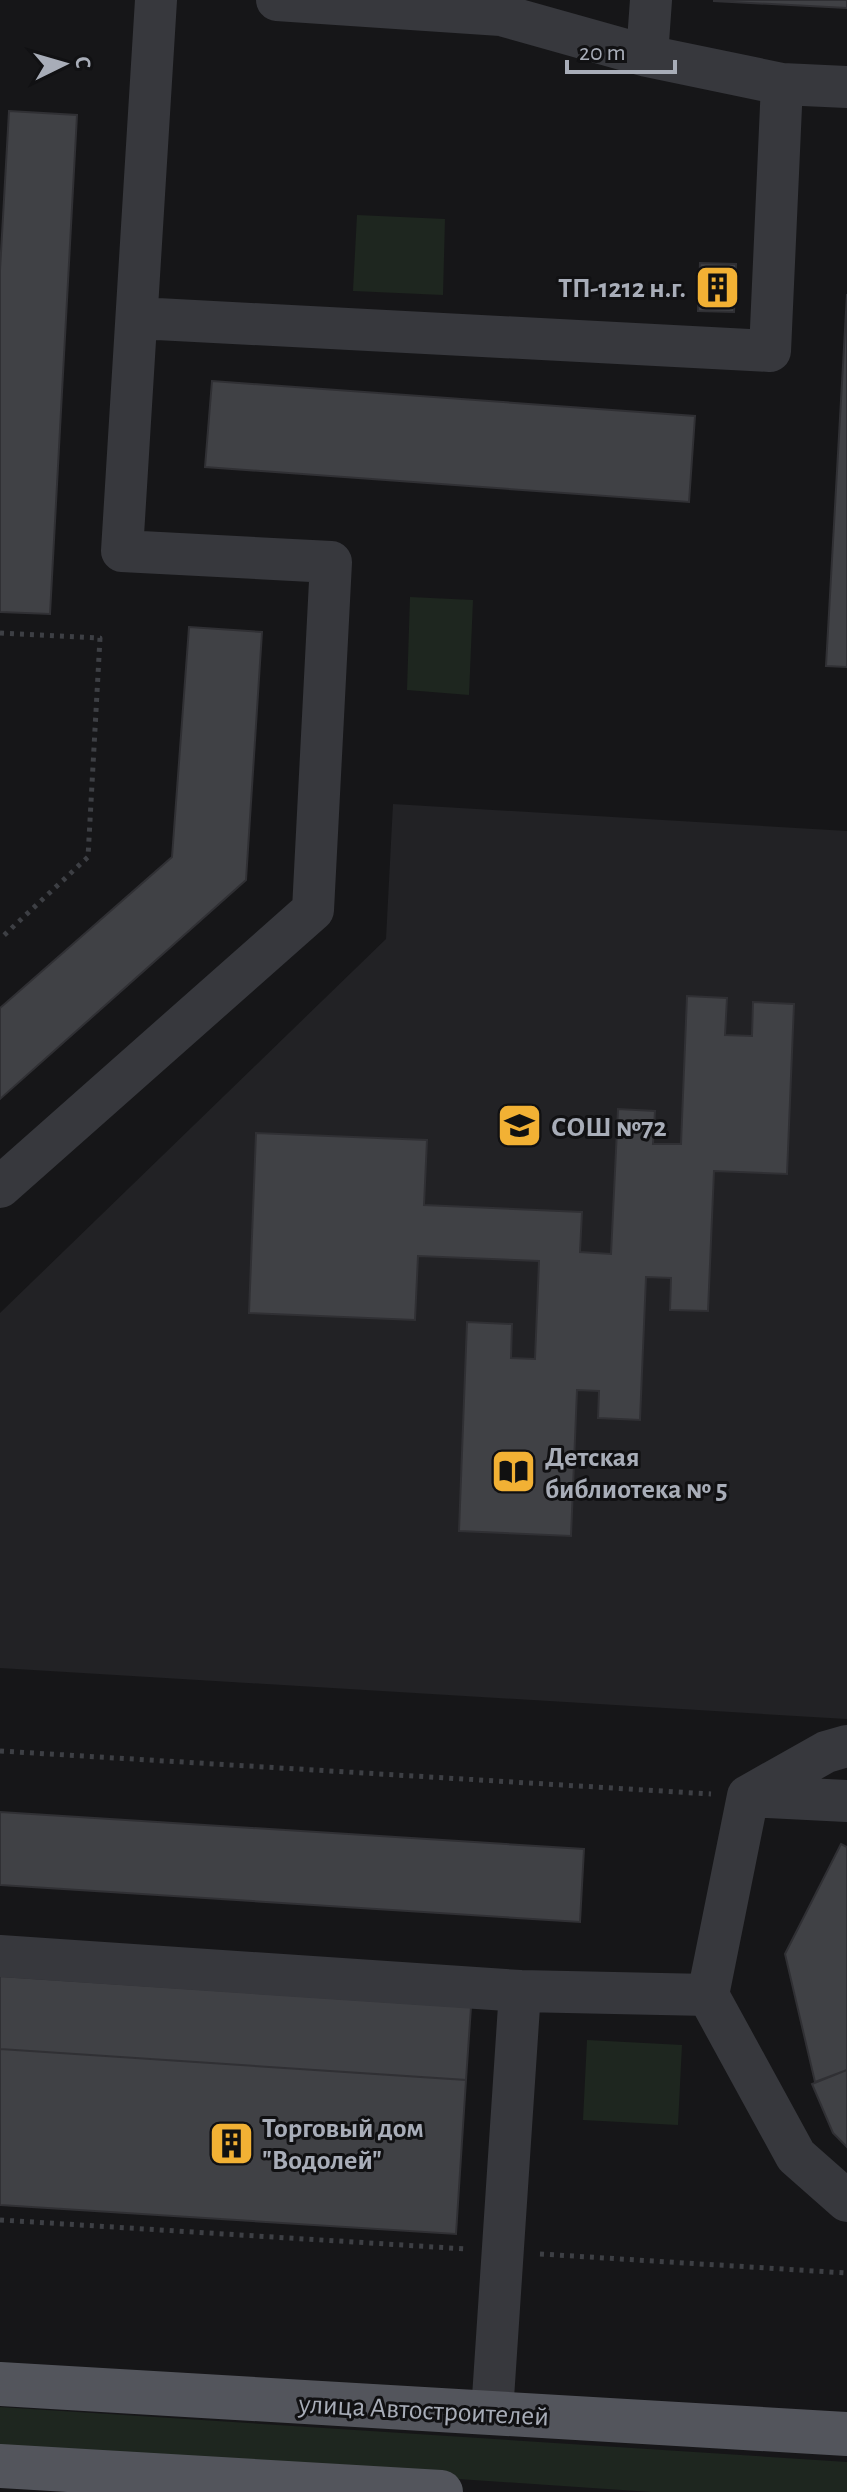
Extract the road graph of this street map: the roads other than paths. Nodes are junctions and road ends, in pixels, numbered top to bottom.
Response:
1 (156, 0) edge
2 (277, 0) edge
3 (651, 0) edge
4 (647, 56) junction
5 (782, 84) junction
6 (847, 87) edge
7 (138, 318) junction
8 (1, 1183) edge
9 (847, 1746) edge
10 (748, 1796) junction
11 (847, 1801) edge
12 (0, 1956) edge
13 (520, 1991) junction
14 (708, 1995) junction
15 (847, 2201) edge
16 (0, 2384) edge
17 (492, 2413) junction
18 (847, 2434) edge
19 (0, 2466) edge
20 (441, 2492) edge

1 - 7 lane
2 - 4 lane
3 - 4 lane
4 - 5 lane
5 - 6 lane
5 - 7 lane
7 - 8 lane
9 - 10 lane
10 - 11 lane
10 - 14 lane
12 - 13 lane
13 - 14 lane
13 - 17 lane
14 - 15 lane
16 - 17 main road, улица Автостроителей
17 - 18 main road, улица Автостроителей
19 - 20 main road

